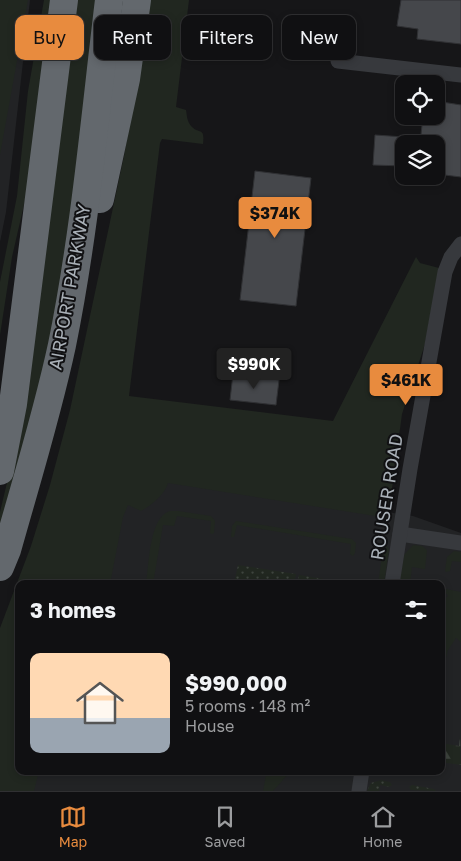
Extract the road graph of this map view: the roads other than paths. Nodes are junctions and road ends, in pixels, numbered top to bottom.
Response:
1 (64, 0) edge
2 (109, 0) edge
3 (137, 0) edge
4 (338, 61) dead end
5 (461, 75) edge
6 (461, 244) edge
7 (50, 395) junction
8 (0, 471) edge
9 (400, 534) junction
10 (461, 543) edge
11 (0, 568) edge
12 (393, 580) edge
13 (361, 775) edge
14 (359, 791) edge

1 - 8 highway
2 - 7 highway, AIRPORT PARKWAY
3 - 7 highway
4 - 5 street
6 - 9 street, ROUSER ROAD
7 - 11 highway, AIRPORT PARKWAY
9 - 10 street
9 - 12 street, ROUSER ROAD
13 - 14 street

